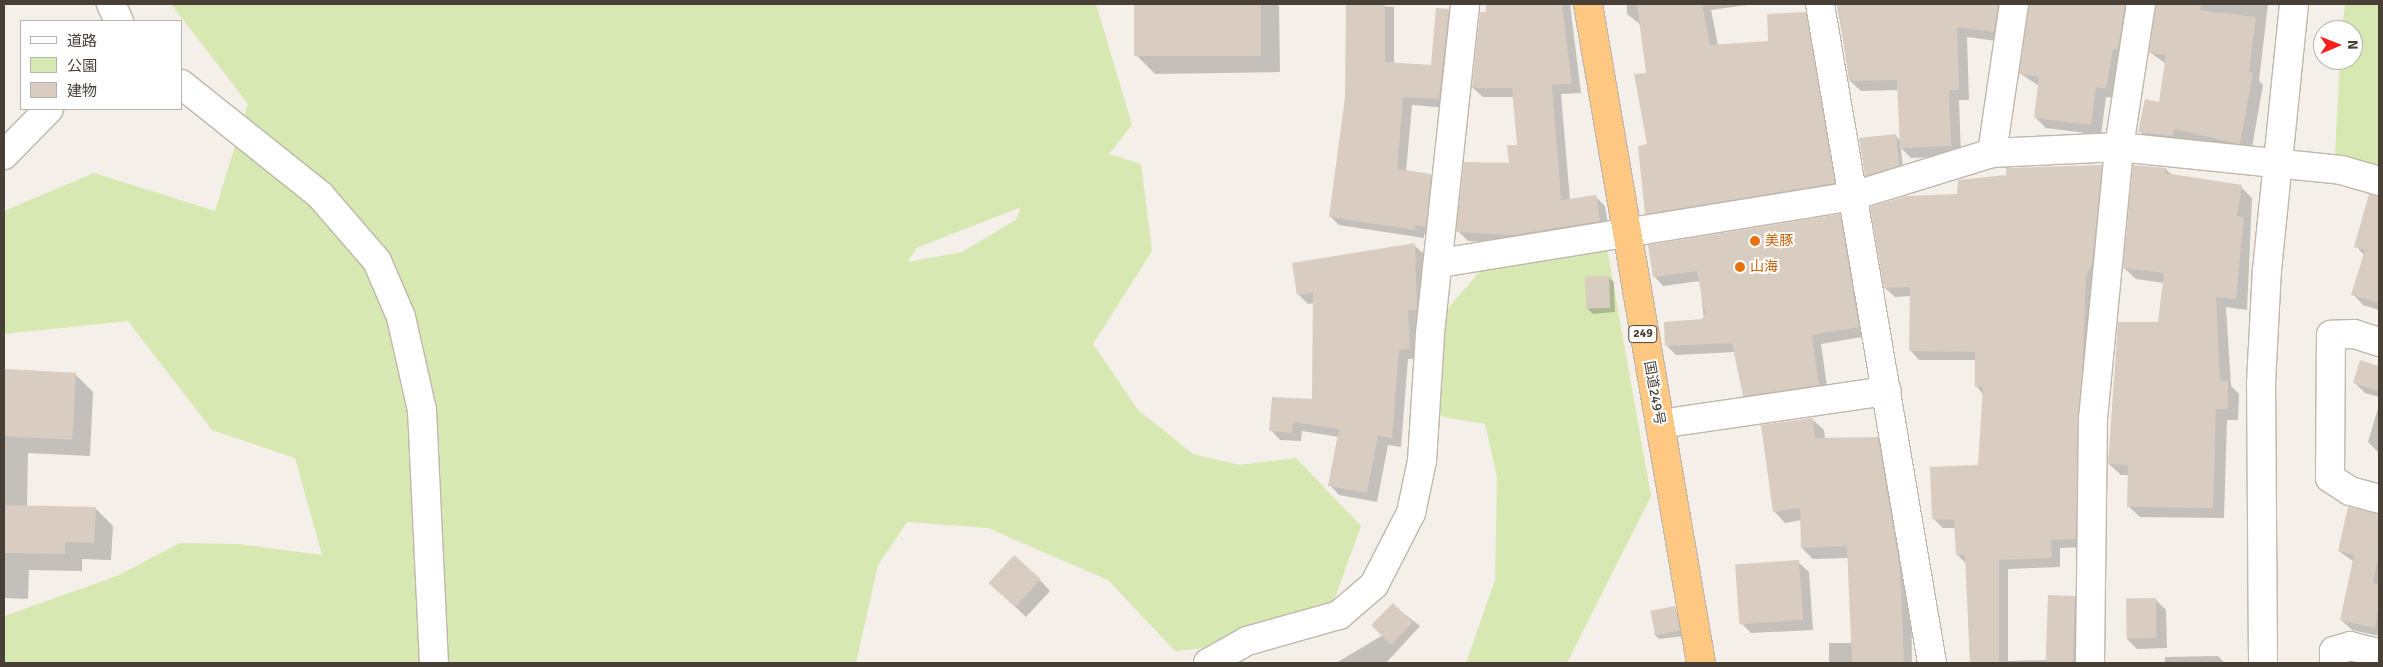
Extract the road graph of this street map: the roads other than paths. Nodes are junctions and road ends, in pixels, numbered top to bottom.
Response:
1 (111, 4) edge
2 (1465, 4) edge
3 (1588, 4) edge
4 (1820, 4) edge
5 (2014, 4) edge
6 (2141, 4) edge
7 (2294, 4) edge
8 (119, 20) edge
9 (182, 85) edge
10 (48, 110) edge
11 (2119, 147) junction
12 (1992, 153) junction
13 (4, 155) edge
14 (2280, 166) junction
15 (2379, 181) edge
16 (1853, 196) junction
17 (1624, 231) junction
18 (1440, 263) junction
19 (2379, 342) edge
20 (1887, 391) junction
21 (1660, 424) junction
22 (2379, 499) edge
23 (2379, 652) edge
24 (434, 663) edge
25 (1208, 663) edge
26 (1701, 663) edge
27 (1932, 663) edge
28 (2090, 663) edge
29 (2263, 663) edge
30 (2334, 663) edge

1 - 8 street
2 - 18 street
3 - 17 highway, 国道249号 / 249
4 - 16 street
5 - 12 street
6 - 11 street
7 - 14 street
9 - 24 street
10 - 13 street
11 - 12 street
11 - 14 street
11 - 28 street
12 - 16 street
14 - 15 street
14 - 29 street
16 - 17 street
16 - 20 street
17 - 18 street
17 - 21 highway, 国道249号 / 249
18 - 25 street
19 - 22 street
20 - 21 street
20 - 27 street
21 - 26 highway, 国道249号 / 249
23 - 30 street

